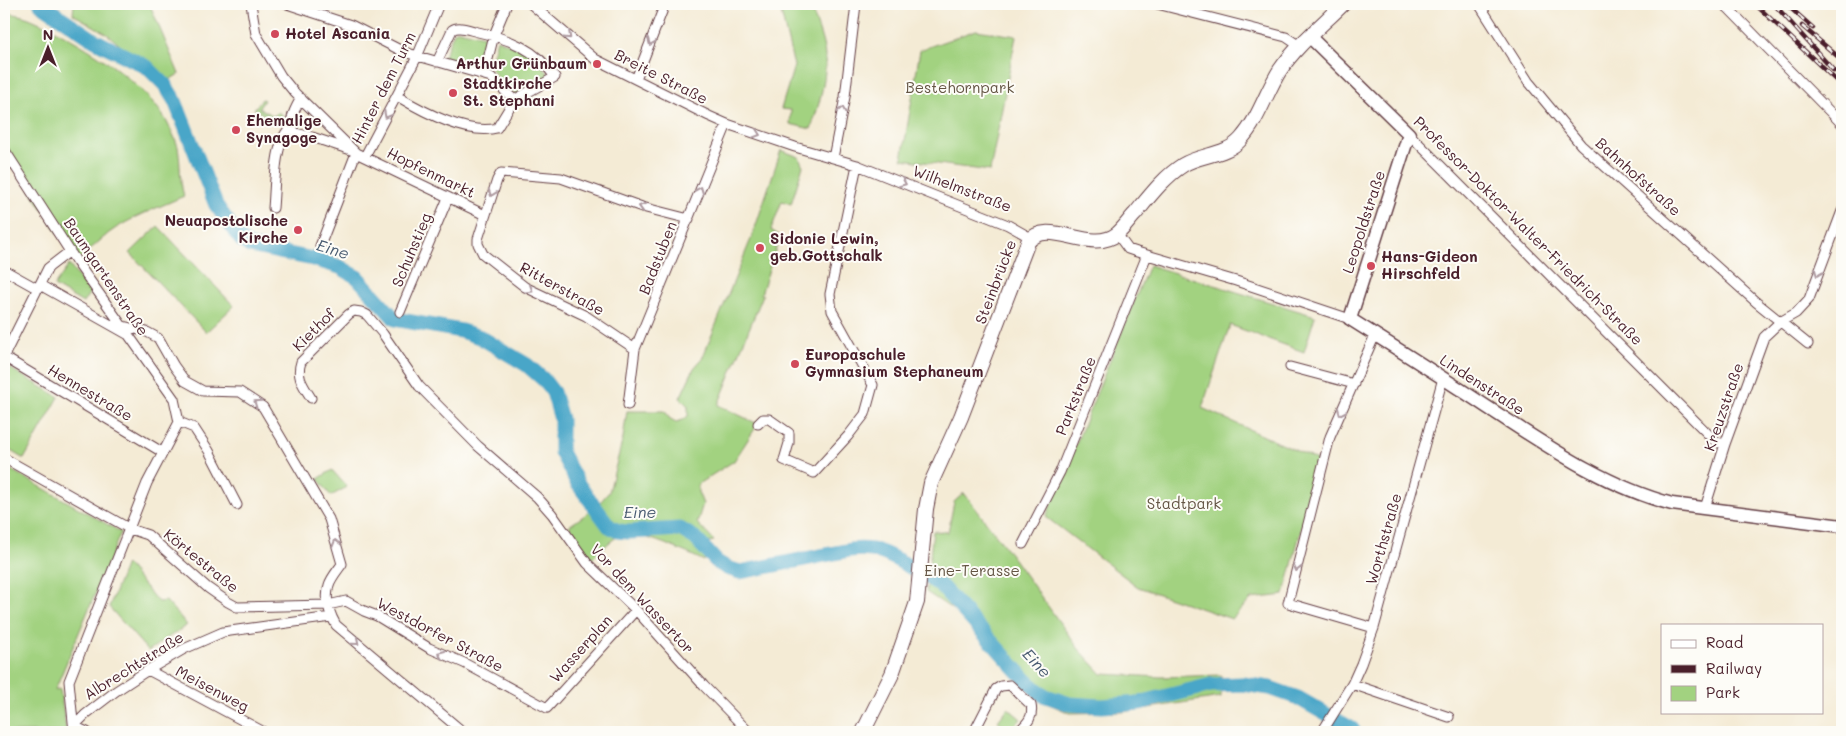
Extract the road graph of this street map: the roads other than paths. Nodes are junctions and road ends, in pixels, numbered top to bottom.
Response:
1 (251, 4) edge
2 (287, 4) edge
3 (439, 4) edge
4 (507, 4) edge
5 (531, 4) edge
6 (665, 4) edge
7 (856, 4) edge
8 (1157, 4) edge
9 (1343, 4) edge
10 (1479, 4) edge
11 (1722, 4) edge
12 (494, 35) junction
13 (1305, 42) junction
14 (417, 57) junction
15 (437, 62) junction
16 (484, 75) junction
17 (636, 79) junction
18 (298, 95) junction
19 (397, 96) junction
20 (514, 100) junction
21 (727, 124) junction
22 (1842, 124) edge
23 (291, 127) junction
24 (1409, 134) junction
25 (795, 147) joint
26 (4, 149) edge
27 (358, 154) junction
28 (833, 158) junction
29 (857, 165) junction
30 (448, 198) junction
31 (272, 208) dead end
32 (1842, 211) edge
33 (485, 215) junction
34 (689, 219) junction
35 (1117, 234) junction
36 (1031, 238) junction
37 (320, 246) dead end
38 (479, 248) joint
39 (70, 251) junction
40 (1147, 255) junction
41 (4, 270) edge
42 (39, 287) junction
43 (354, 311) joint
44 (400, 312) dead end
45 (1350, 319) junction
46 (1780, 322) junction
47 (125, 330) junction
48 (1375, 335) junction
49 (1808, 344) dead end
50 (635, 349) junction
51 (4, 356) edge
52 (1290, 367) dead end
53 (1443, 378) junction
54 (1354, 384) junction
55 (311, 398) dead end
56 (628, 405) dead end
57 (179, 422) junction
58 (758, 424) dead end
59 (1725, 444) junction
60 (162, 452) junction
61 (4, 458) edge
62 (237, 505) dead end
63 (1705, 508) junction
64 (1842, 526) edge
65 (130, 529) junction
66 (1023, 544) dead end
67 (346, 601) joint
68 (328, 605) junction
69 (636, 610) junction
70 (331, 617) junction
71 (1374, 628) junction
72 (148, 670) junction
73 (1352, 684) junction
74 (547, 708) joint
75 (1449, 717) dead end
76 (74, 729) edge
77 (87, 732) edge
78 (264, 732) edge
79 (463, 732) edge
80 (749, 732) edge
81 (863, 732) edge
82 (974, 732) edge
83 (1018, 732) edge
84 (1322, 732) edge

1 - 18 street
2 - 14 street
3 - 14 street, Hinter dem Turm
4 - 12 street
5 -> 17 street, Breite Straße
6 -> 17 street
28 -> 7 street
8 - 13 street
9 - 13 main road
10 - 46 street, Bahnhofstraße
11 - 22 street
12 - 15 street
12 - 16 street
12 - 20 street
13 - 24 street, Professor-Doktor-Walter-Friedrich-Straße
13 - 35 main road
14 - 15 street
14 - 19 street, Hinter dem Turm
15 - 16 street
16 - 20 street
17 - 21 street, Breite Straße
18 - 23 street
18 - 27 street
19 - 20 street
19 -> 27 street, Hinter dem Turm
21 -> 25 street, Breite Straße
34 -> 21 street, Badstuben
23 - 27 street
23 - 31 street
24 - 45 street, Leopoldstraße
24 - 59 street, Professor-Doktor-Walter-Friedrich-Straße
25 - 28 street, Wilhelmstraße
26 - 39 street, Baumgartenstraße
27 - 30 street, Hopfenmarkt
27 - 37 street, Hinter dem Turm
28 - 29 street, Wilhelmstraße
29 -> 36 street, Wilhelmstraße
29 - 58 street
30 - 33 street, Hopfenmarkt
30 - 44 street, Schuhstieg
32 -> 46 street, Kreuzstraße
34 -> 33 street, Hopfenmarkt
33 - 38 street, Hopfenmarkt
34 - 50 street, Badstuben
35 - 36 main road
35 - 40 street, Lindenstraße
36 - 81 main road, Steinbrücke
38 -> 50 street, Ritterstraße
39 - 42 street
39 - 47 street, Baumgartenstraße
40 - 45 street, Lindenstraße
40 - 66 street, Parkstraße
41 - 42 street
42 - 47 street
42 - 51 street
43 - 55 street, Kiethof
43 - 69 street, Vor dem Wassertor
45 - 48 street, Lindenstraße
46 - 49 street, Bahnhofstraße
46 - 59 street, Kreuzstraße
47 - 57 street, Baumgartenstraße
68 -> 47 street
48 - 53 street, Lindenstraße
48 - 54 street
50 - 56 street, Badstuben
51 - 60 street, Hennestraße
52 - 54 street
53 - 63 street, Lindenstraße
53 - 71 street, Worthstraße
54 -> 71 street
57 - 60 street
57 - 62 street
59 - 63 street, Kreuzstraße
60 - 65 street
61 - 65 street, Körtestraße
63 - 64 street, Lindenstraße
65 - 68 street, Körtestraße
65 - 76 street
67 - 68 street, Körtestraße
74 -> 67 street, Westdorfer Straße
68 - 70 street
69 - 74 street, Wasserplan
69 - 80 street, Vor dem Wassertor
70 - 72 street, Albrechtstraße
70 -> 79 street
71 - 73 street, Worthstraße
72 - 76 street, Albrechtstraße
72 - 78 street, Meisenweg
73 - 75 street
73 - 84 street, Worthstraße
76 - 77 street
82 - 83 street

